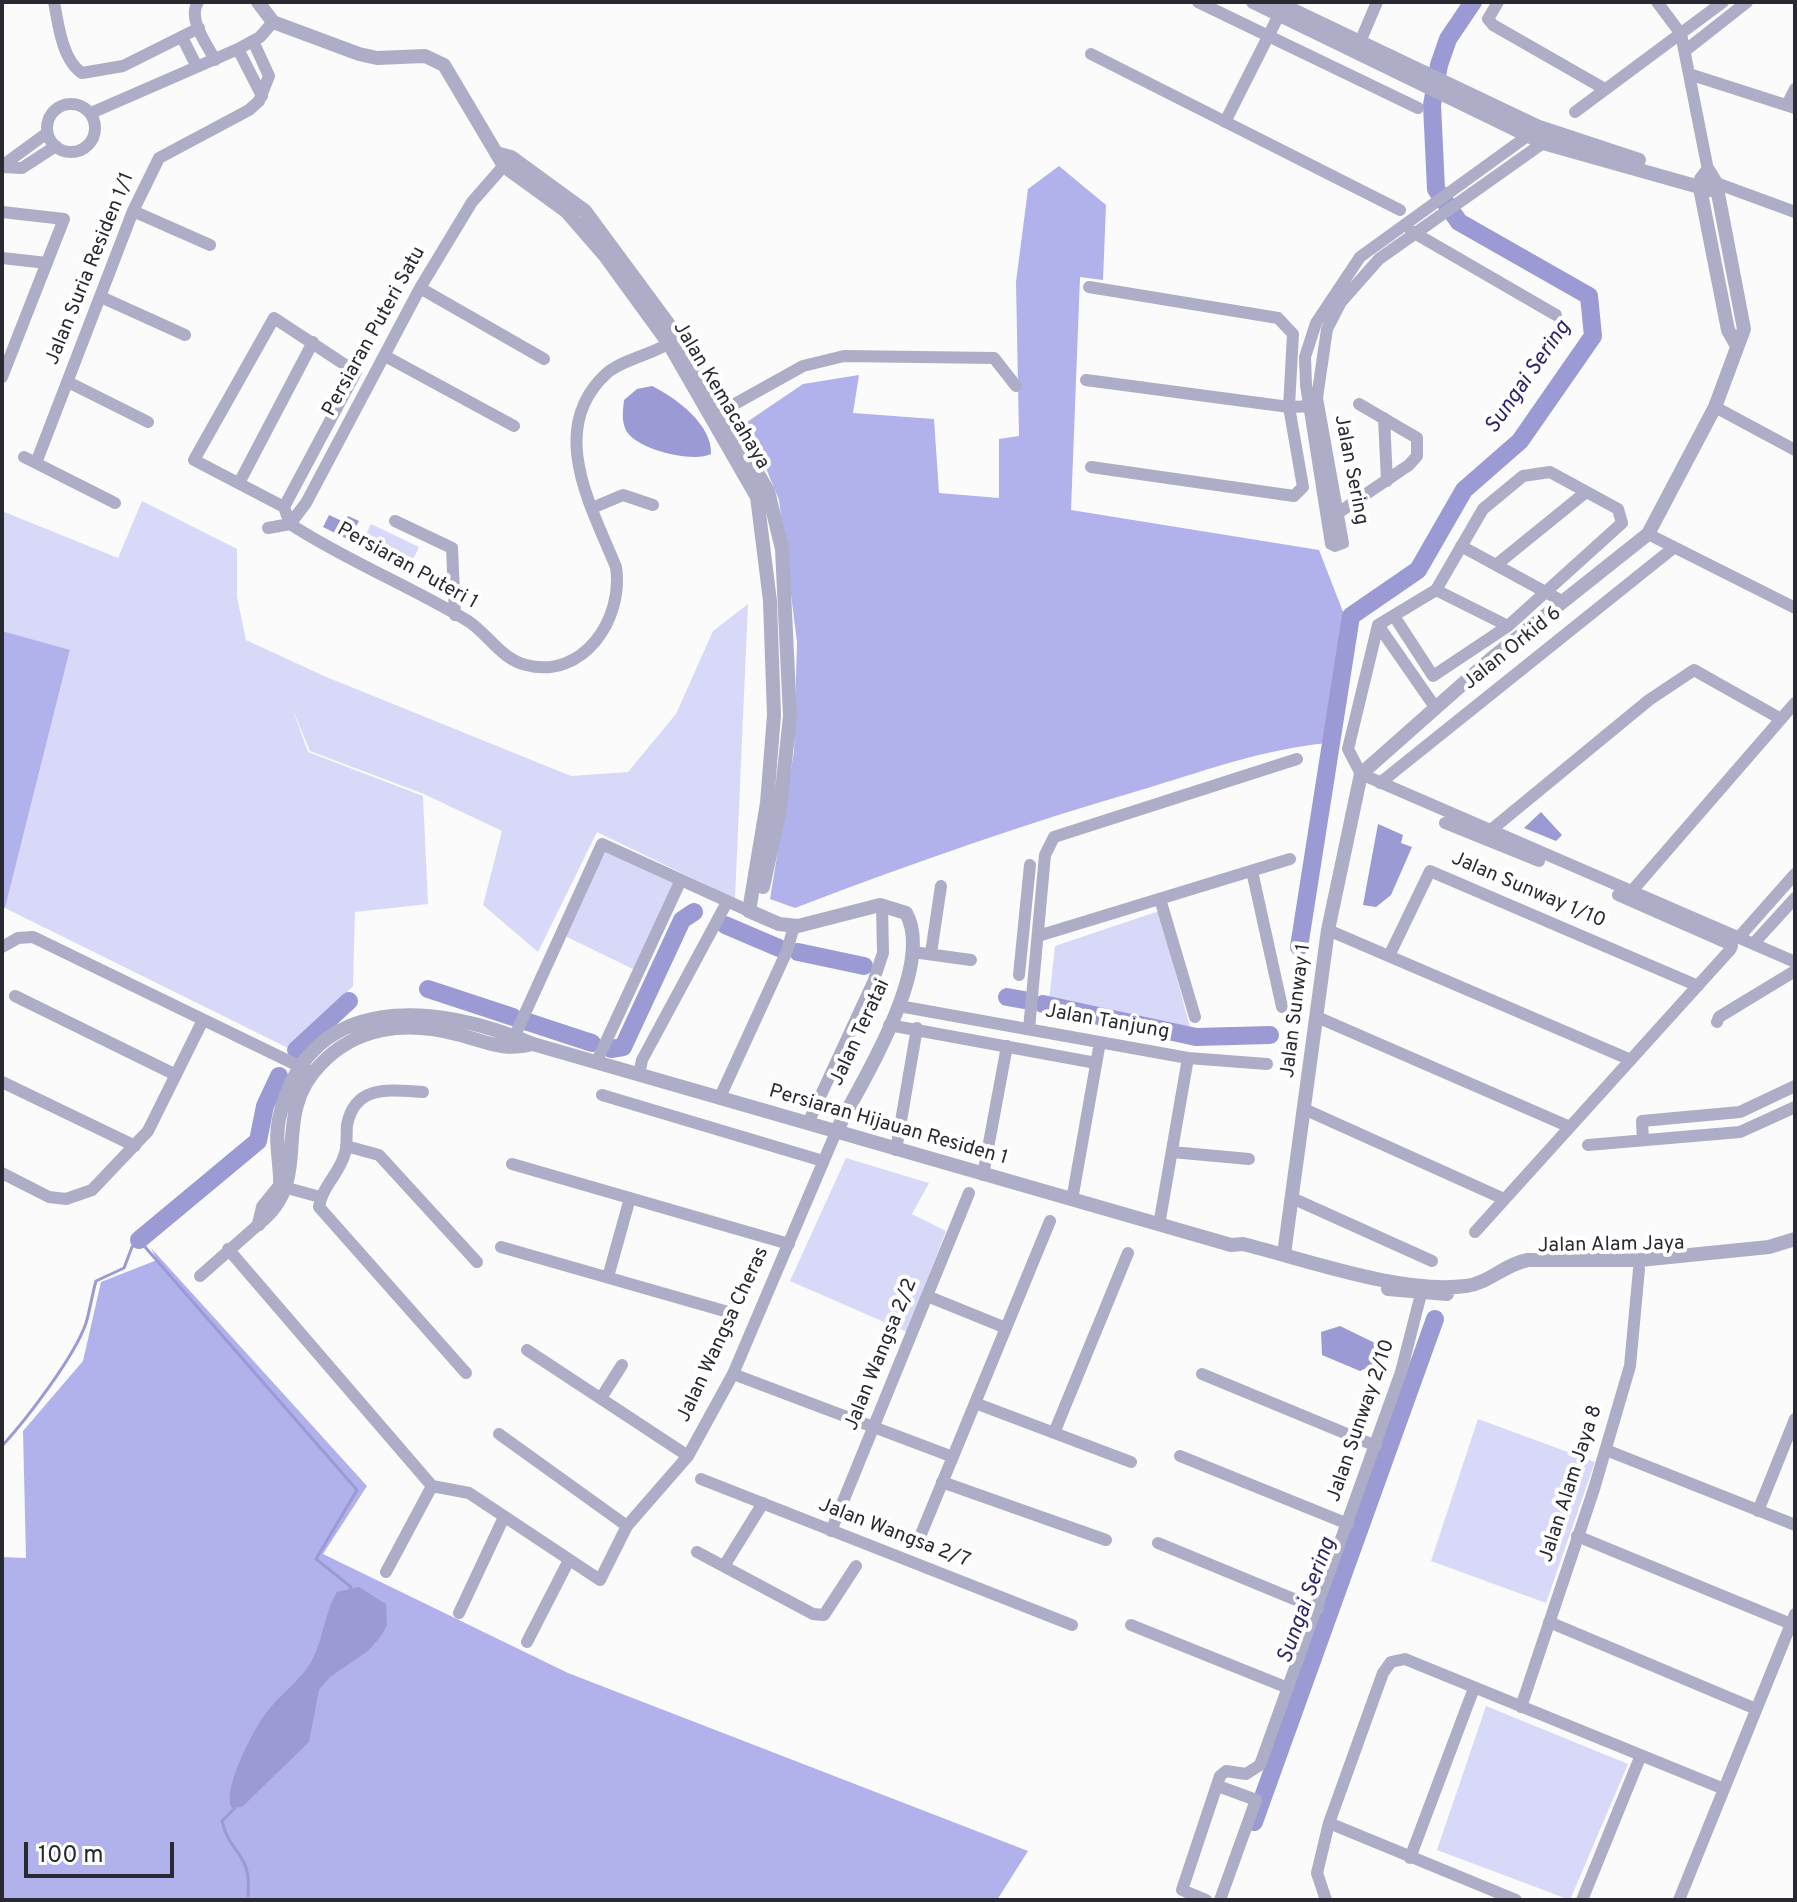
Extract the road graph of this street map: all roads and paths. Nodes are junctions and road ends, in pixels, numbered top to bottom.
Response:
1 (54, 2) edge
2 (198, 2) edge
3 (258, 2) edge
4 (1198, 2) edge
5 (1253, 2) edge
6 (1377, 2) edge
7 (1498, 2) edge
8 (1657, 2) edge
9 (1723, 2) edge
10 (1747, 2) edge
11 (1278, 7) edge
12 (273, 22) junction
13 (199, 28) junction
14 (1681, 34) junction
15 (182, 37) junction
16 (1268, 38) junction
17 (253, 41) junction
18 (1360, 42) junction
19 (238, 49) junction
20 (1686, 50) junction
21 (1091, 54) dead end
22 (215, 60) junction
23 (197, 67) junction
24 (1413, 74) junction
25 (1689, 74) junction
26 (1603, 88) junction
27 (1795, 89) edge
28 (262, 96) junction
29 (1791, 106) edge
30 (1418, 108) dead end
31 (1575, 112) dead end
32 (91, 113) junction
33 (1225, 122) junction
34 (1534, 132) junction
35 (47, 133) junction
36 (1556, 134) junction
37 (1543, 143) junction
38 (56, 146) junction
39 (504, 159) junction
40 (2, 166) edge
41 (1713, 183) junction
42 (1400, 210) dead end
43 (133, 211) junction
44 (2, 212) edge
45 (1795, 212) edge
46 (1413, 229) junction
47 (210, 245) dead end
48 (2, 258) edge
49 (47, 263) junction
50 (1089, 287) dead end
51 (420, 288) junction
52 (101, 297) junction
53 (1556, 315) dead end
54 (185, 335) dead end
55 (673, 340) junction
56 (313, 342) junction
57 (8, 347) edge
58 (385, 356) junction
59 (544, 359) dead end
60 (2, 377) edge
61 (1086, 380) dead end
62 (68, 382) junction
63 (1016, 386) dead end
64 (1359, 404) dead end
65 (1312, 406) junction
66 (1289, 407) junction
67 (1715, 407) junction
68 (718, 413) junction
69 (1384, 418) junction
70 (148, 422) dead end
71 (514, 426) dead end
72 (1795, 450) edge
73 (1091, 467) dead end
74 (1387, 481) junction
75 (239, 483) junction
76 (1586, 492) junction
77 (115, 503) dead end
78 (653, 505) dead end
79 (284, 507) junction
80 (592, 508) junction
81 (395, 521) dead end
82 (290, 524) junction
83 (268, 528) dead end
84 (1648, 534) junction
85 (1461, 546) junction
86 (1672, 549) junction
87 (1496, 565) junction
88 (1436, 590) junction
89 (1548, 593) junction
90 (1562, 601) junction
91 (1795, 608) edge
92 (455, 615) junction
93 (1394, 616) junction
94 (1378, 625) junction
95 (1508, 626) junction
96 (1482, 642) junction
97 (1492, 658) junction
98 (1795, 703) edge
99 (1435, 707) junction
100 (1781, 719) junction
101 (1297, 759) dead end
102 (1361, 774) junction
103 (1380, 783) junction
104 (1445, 823) dead end
105 (1491, 830) junction
106 (1290, 859) dead end
107 (1030, 865) dead end
108 (1252, 871) junction
109 (1795, 874) edge
110 (680, 882) junction
111 (941, 886) dead end
112 (1631, 892) junction
113 (1795, 898) edge
114 (1160, 899) junction
115 (726, 904) junction
116 (882, 905) junction
117 (752, 913) junction
118 (794, 926) junction
119 (1328, 930) junction
120 (1038, 936) junction
121 (1740, 936) junction
122 (1754, 943) junction
123 (2, 947) edge
124 (913, 952) junction
125 (931, 953) junction
126 (1389, 956) junction
127 (971, 960) dead end
128 (1795, 962) edge
129 (1795, 971) edge
130 (1019, 975) dead end
131 (1698, 986) junction
132 (15, 996) dead end
133 (899, 1006) junction
134 (1282, 1007) dead end
135 (1195, 1017) dead end
136 (1317, 1017) junction
137 (203, 1020) junction
138 (1717, 1022) dead end
139 (889, 1025) junction
140 (917, 1028) junction
141 (1029, 1029) junction
142 (511, 1042) junction
143 (1100, 1042) junction
144 (1007, 1046) junction
145 (1188, 1058) junction
146 (1631, 1060) junction
147 (596, 1063) junction
148 (1096, 1063) junction
149 (1267, 1064) dead end
150 (307, 1070) junction
151 (176, 1075) junction
152 (639, 1075) junction
153 (2, 1082) edge
154 (1795, 1086) edge
155 (423, 1092) dead end
156 (602, 1095) dead end
157 (720, 1097) junction
158 (1795, 1107) edge
159 (1304, 1109) junction
160 (808, 1123) junction
161 (1570, 1127) junction
162 (836, 1132) junction
163 (1643, 1140) junction
164 (1588, 1145) dead end
165 (135, 1146) junction
166 (346, 1146) junction
167 (896, 1150) junction
168 (1172, 1152) junction
169 (1249, 1159) dead end
170 (823, 1161) junction
171 (512, 1164) dead end
172 (2, 1173) edge
173 (983, 1175) junction
174 (284, 1188) junction
175 (969, 1193) dead end
176 (320, 1197) junction
177 (630, 1198) junction
178 (1292, 1198) junction
179 (1504, 1199) junction
180 (1072, 1200) junction
181 (1050, 1221) dead end
182 (259, 1224) joint
183 (1159, 1225) junction
184 (1475, 1232) dead end
185 (1795, 1239) edge
186 (789, 1244) junction
187 (501, 1247) dead end
188 (1795, 1248) edge
189 (228, 1249) junction
190 (1128, 1253) dead end
191 (1284, 1255) junction
192 (1432, 1261) dead end
193 (477, 1262) dead end
194 (1639, 1269) junction
195 (200, 1276) dead end
196 (608, 1277) junction
197 (1390, 1280) junction
198 (1465, 1286) junction
199 (1421, 1294) junction
200 (927, 1296) junction
201 (728, 1312) dead end
202 (1006, 1328) junction
203 (527, 1350) dead end
204 (622, 1365) dead end
205 (466, 1373) dead end
206 (733, 1374) junction
207 (1202, 1374) dead end
208 (601, 1398) junction
209 (975, 1403) junction
210 (1795, 1419) edge
211 (873, 1427) junction
212 (1054, 1433) junction
213 (499, 1434) dead end
214 (1376, 1446) junction
215 (1606, 1450) junction
216 (688, 1456) junction
217 (1180, 1456) dead end
218 (953, 1457) junction
219 (1131, 1462) dead end
220 (701, 1479) dead end
221 (942, 1482) junction
222 (432, 1486) junction
223 (763, 1503) junction
224 (1758, 1511) junction
225 (504, 1517) junction
226 (1348, 1524) junction
227 (1795, 1525) edge
228 (627, 1526) junction
229 (831, 1531) junction
230 (1577, 1536) junction
231 (1106, 1540) dead end
232 (1158, 1543) dead end
233 (917, 1544) dead end
234 (697, 1552) dead end
235 (568, 1562) junction
236 (724, 1566) junction
237 (856, 1566) dead end
238 (386, 1572) dead end
239 (1318, 1609) junction
240 (459, 1613) dead end
241 (1793, 1619) edge
242 (1549, 1622) junction
243 (1072, 1625) dead end
244 (1131, 1625) dead end
245 (527, 1642) dead end
246 (1288, 1688) junction
247 (1474, 1688) junction
248 (1521, 1707) junction
249 (1756, 1709) junction
250 (1641, 1755) junction
251 (1218, 1786) junction
252 (1724, 1789) junction
253 (1329, 1823) junction
254 (1410, 1858) junction
255 (1206, 1900) edge
256 (1220, 1900) edge
257 (1326, 1900) edge
258 (1516, 1900) edge
259 (1582, 1900) edge
260 (1679, 1900) edge

1 - 15 street
2 - 13 street
3 - 12 street
4 - 16 street
5 - 11 street
6 - 18 street
7 - 26 street
8 - 14 street
9 - 14 street
10 - 20 street
11 - 16 street
11 - 18 street
11 - 24 street
12 - 17 street
12 - 39 street, Jalan Kemacahaya
13 - 15 street
13 - 22 street
14 - 20 street
14 - 26 street
15 - 23 street
16 - 30 street
16 - 33 street
17 - 19 street
17 - 28 street
18 - 24 street
19 - 22 street
19 - 28 street
20 - 25 street
21 - 33 street
22 - 23 street
23 - 32 street
24 - 34 street
25 - 29 street
25 - 41 street
26 - 31 street
27 - 29 street
28 - 43 street, Jalan Suria Residen 1/1
32 - 35 street
32 - 38 street
33 - 42 street
34 - 36 street
34 - 37 street
34 - 46 street
35 - 38 street
35 - 40 street
36 - 37 street, Jalan Sering
36 - 41 street
37 - 41 street
37 - 46 street, Jalan Sering
38 - 40 street
39 - 51 street, Persiaran Puteri Satu
39 - 55 street, Jalan Kemacahaya
41 - 45 street
41 - 67 street
43 - 47 street
43 - 52 street, Jalan Suria Residen 1/1
44 - 49 street
46 - 53 street
46 - 65 street, Jalan Sering
48 - 49 street
49 - 57 street
50 - 66 street
51 - 58 street, Persiaran Puteri Satu
51 - 59 street
52 - 54 street
52 - 62 street, Jalan Suria Residen 1/1
55 - 68 street, Jalan Kemacahaya
55 - 80 street, Persiaran Puteri 1
56 - 75 street
56 - 75 street
56 - 79 street
57 - 60 street
58 - 71 street
58 - 82 street, Persiaran Puteri Satu
61 - 66 street
62 - 70 street
62 - 77 street, Jalan Suria Residen 1/1
63 - 68 street
64 - 69 street
65 - 66 street
65 - 74 street, Jalan Sering
66 - 73 street
67 - 72 street
67 - 84 street
68 - 117 street, Jalan Kemacahaya
68 - 117 street, Jalan Kemacahaya
69 - 74 street
69 - 74 street
75 - 79 street
76 - 85 street
76 - 87 street
76 - 89 street
78 - 80 street
79 - 82 street
80 - 92 street, Persiaran Puteri 1
81 - 92 street
82 - 83 street
82 - 92 street, Persiaran Puteri 1
84 - 86 street
84 - 90 street
85 - 87 street
85 - 88 street
86 - 91 street
86 - 103 street, Jalan Orkid 6
87 - 89 street
88 - 93 street
88 - 95 street
89 - 90 street
89 - 95 street
90 - 97 street
93 - 94 street
93 - 96 street
94 - 99 street
94 - 102 street
95 - 96 street
96 - 97 street
97 - 99 street
98 - 100 street
99 - 102 street
100 - 105 street
100 - 112 street
101 - 120 street
102 - 103 street
102 - 119 street, Jalan Sunway 1
103 - 105 street
104 - 131 street
105 - 112 street
106 - 108 street
107 - 130 street
108 - 114 street
108 - 134 street
109 - 121 street
110 - 115 street
110 - 142 street
110 - 147 street
111 - 125 street
112 - 121 street
113 - 122 street
114 - 120 street
114 - 135 street
115 - 117 street
115 - 152 street
116 - 118 street
116 - 124 street, Jalan Teratai
116 - 160 street
117 - 118 street
118 - 157 street
119 - 126 street
119 - 136 street, Jalan Sunway 1
120 - 141 street
121 - 122 street
122 - 128 street
123 - 137 street
124 - 125 street
124 - 133 street, Jalan Teratai
125 - 127 street
126 - 131 street, Jalan Sunway 1/10
126 - 146 street
129 - 138 street
131 - 146 street
132 - 151 street
133 - 139 street, Jalan Teratai
133 - 141 street, Jalan Tanjung
136 - 159 street, Jalan Sunway 1
136 - 161 street
137 - 150 street
137 - 151 street
139 - 140 street
139 - 162 street, Jalan Teratai
140 - 144 street
140 - 167 street
141 - 143 street, Jalan Tanjung
142 - 147 street, Persiaran Hijauan Residen 1
142 - 150 street, Persiaran Hijauan Residen 1
143 - 145 street, Jalan Tanjung
143 - 148 street
144 - 148 street
144 - 173 street
145 - 149 street
145 - 168 street, Jalan Tanjung
146 - 161 street
147 - 152 street, Persiaran Hijauan Residen 1
148 - 180 street
150 - 174 street, Persiaran Hijauan Residen 1
151 - 165 street
152 - 157 street, Persiaran Hijauan Residen 1
153 - 165 street
154 - 163 street
155 - 166 street
156 - 170 street
157 - 160 street, Persiaran Hijauan Residen 1
158 - 163 street
159 - 178 street, Jalan Sunway 1
159 - 179 street
160 - 162 street, Persiaran Hijauan Residen 1
161 - 179 street
162 - 167 street, Persiaran Hijauan Residen 1
162 - 170 street, Jalan Wangsa Cheras
163 - 164 street
165 - 172 street
166 - 176 street
166 - 193 street
167 - 173 street, Persiaran Hijauan Residen 1
168 - 169 street
168 - 183 street, Jalan Tanjung
170 - 186 street, Jalan Wangsa Cheras
171 - 177 street
173 - 180 street, Persiaran Hijauan Residen 1
174 - 176 street
174 - 182 street
175 - 200 street, Jalan Wangsa 2/2
176 - 205 street
177 - 186 street
177 - 196 street
178 - 191 street, Jalan Sunway 1
178 - 192 street
179 - 184 street
180 - 183 street, Persiaran Hijauan Residen 1
181 - 202 street
182 - 189 street
183 - 191 street, Persiaran Hijauan Residen 1
185 - 198 street, Jalan Alam Jaya
186 - 206 street, Jalan Wangsa Cheras
187 - 196 street
188 - 194 street, Jalan Alam Jaya
189 - 195 street
189 - 222 street
190 - 212 street
191 - 197 street
191 - 199 street, Jalan Alam Jaya
194 - 199 street, Jalan Alam Jaya
194 - 215 street, Jalan Alam Jaya 8
196 - 201 street
197 - 198 street
197 - 199 street
198 - 199 street
199 - 214 street, Jalan Sunway 2/10
200 - 202 street
200 - 211 street, Jalan Wangsa 2/2
202 - 209 street
203 - 208 street
204 - 208 street
206 - 211 street
206 - 216 street, Jalan Wangsa Cheras
207 - 214 street
208 - 216 street
209 - 212 street
209 - 218 street
210 - 224 street
211 - 218 street
211 - 229 street, Jalan Wangsa 2/2
212 - 219 street
213 - 228 street
214 - 226 street, Jalan Sunway 2/10
215 - 224 street
215 - 230 street, Jalan Alam Jaya 8
216 - 228 street, Jalan Wangsa Cheras
217 - 226 street
218 - 221 street
220 - 223 street, Jalan Wangsa 2/7
221 - 231 street
221 - 233 street
222 - 225 street
222 - 238 street
223 - 229 street, Jalan Wangsa 2/7
223 - 236 street
224 - 227 street
225 - 235 street
225 - 240 street
226 - 239 street, Jalan Sunway 2/10
228 - 235 street, Jalan Wangsa Cheras
229 - 243 street, Jalan Wangsa 2/7
230 - 241 street
230 - 242 street, Jalan Alam Jaya 8
232 - 239 street
234 - 236 street
235 - 245 street
236 - 237 street
239 - 246 street, Jalan Sunway 2/10
241 - 249 street
242 - 248 street, Jalan Alam Jaya 8
242 - 249 street
244 - 246 street
246 - 251 street, Jalan Sunway 2/10
247 - 248 street
247 - 253 street
247 - 254 street
248 - 250 street
249 - 252 street
250 - 252 street
250 - 259 street
251 - 255 street
251 - 256 street
252 - 260 street
253 - 254 street
253 - 257 street
254 - 258 street

